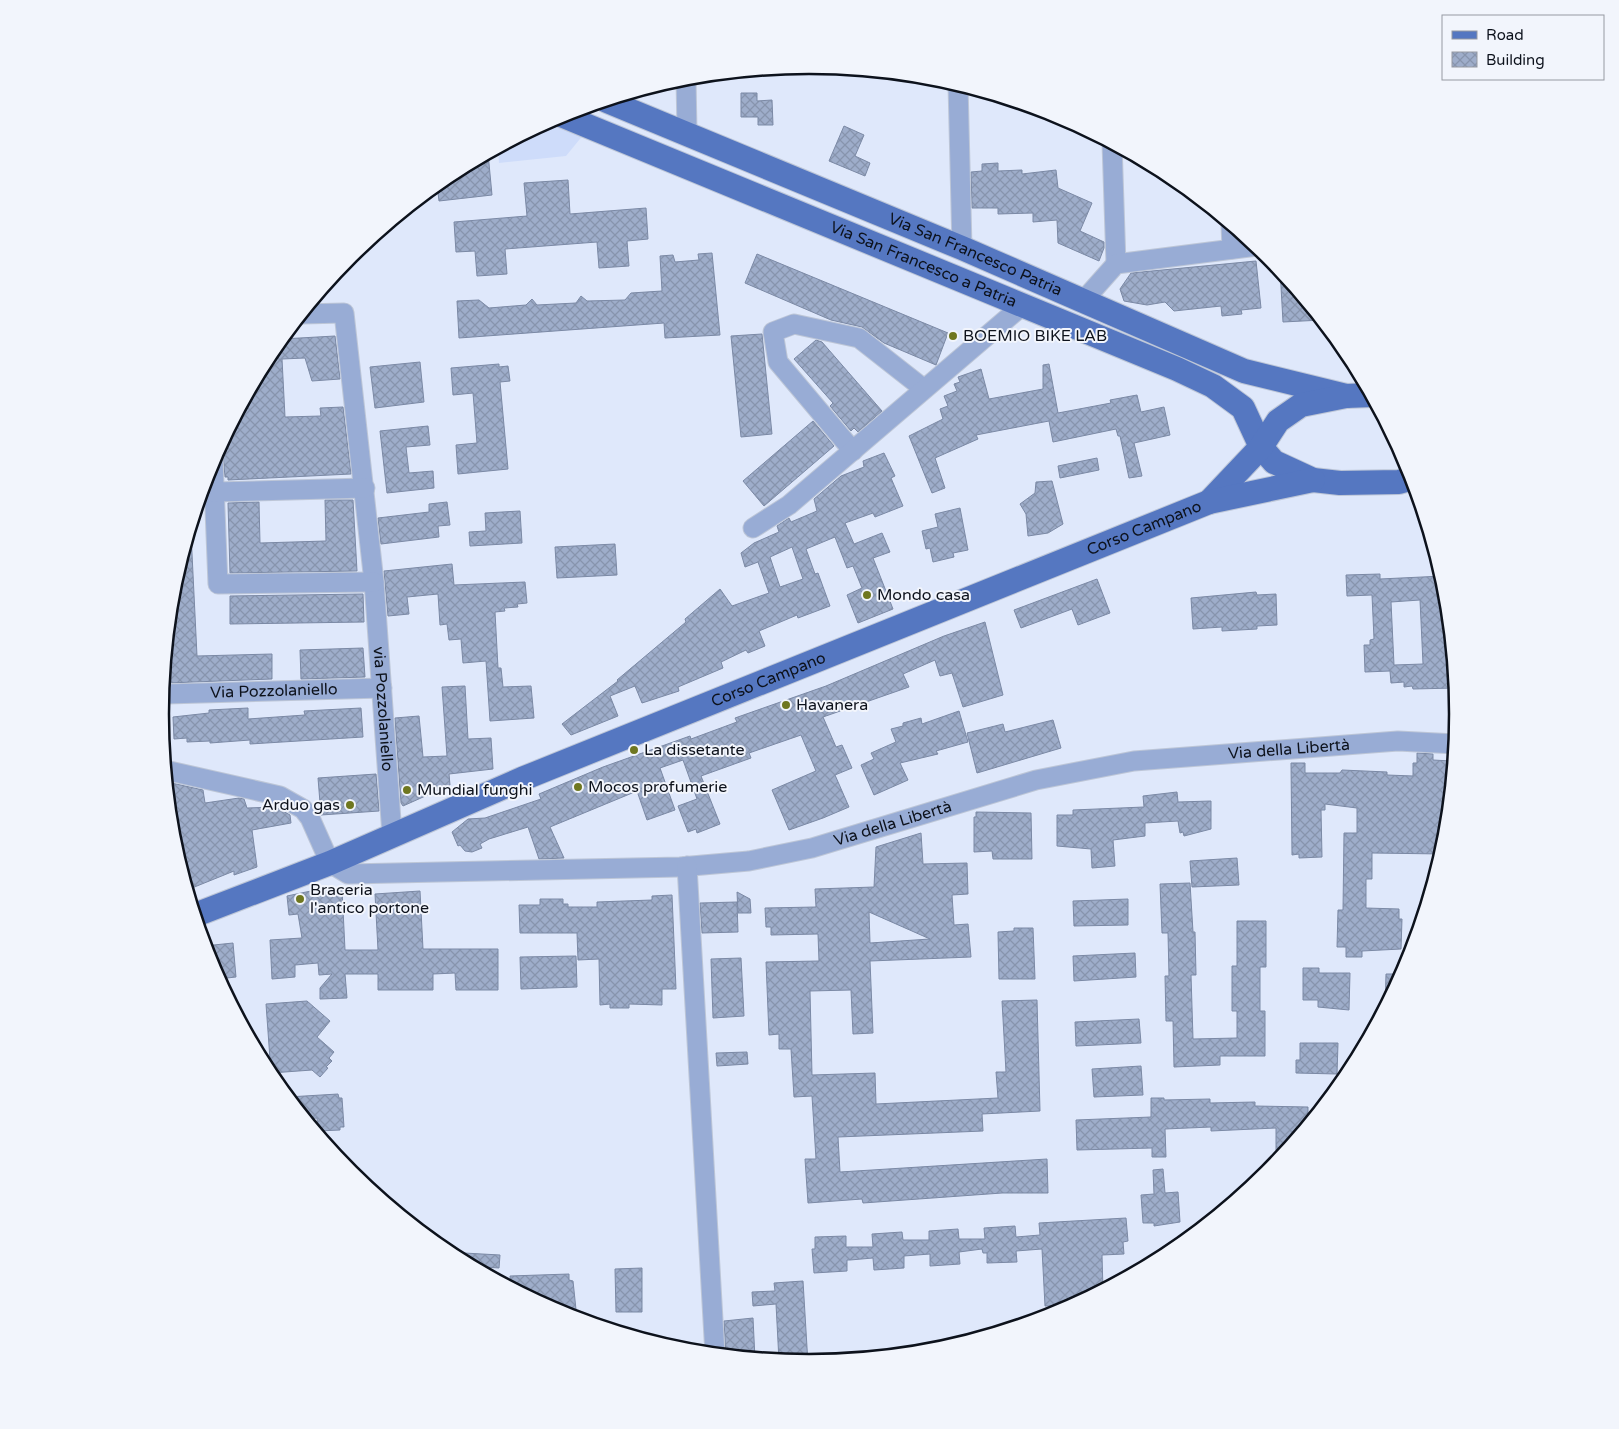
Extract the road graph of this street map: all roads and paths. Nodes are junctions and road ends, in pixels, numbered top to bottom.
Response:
1 (686, 86) edge
2 (958, 92) edge
3 (617, 104) edge
4 (573, 120) edge
5 (687, 133) junction
6 (1112, 150) edge
7 (1231, 232) edge
8 (1247, 246) edge
9 (962, 248) junction
10 (1232, 249) junction
11 (1116, 264) junction
12 (1084, 300) junction
13 (1023, 305) junction
14 (310, 314) edge
15 (924, 389) junction
16 (1365, 395) edge
17 (1346, 396) junction
18 (1261, 447) junction
19 (853, 451) junction
20 (1313, 480) junction
21 (214, 481) edge
22 (1406, 482) edge
23 (365, 488) junction
24 (214, 492) junction
25 (1209, 502) junction
26 (753, 528) dead end
27 (374, 582) junction
28 (382, 688) junction
29 (169, 694) edge
30 (1449, 744) edge
31 (171, 771) edge
32 (392, 835) junction
33 (330, 863) junction
34 (687, 866) junction
35 (201, 913) edge
36 (715, 1348) edge

1 - 5 street
2 - 9 street
3 - 5 main road, Via San Francesco Patria
4 - 13 main road, Via San Francesco a Patria
5 - 9 main road, Via San Francesco Patria
6 - 11 street
7 - 10 street
8 - 10 street
9 - 12 main road, Via San Francesco Patria
10 - 11 street
11 - 12 street
12 - 17 main road, Via San Francesco Patria
13 - 15 street
13 - 18 main road, Via San Francesco a Patria
14 - 23 street, via Pozzolaniello
15 - 19 street
15 - 19 street
16 - 17 main road
17 - 18 main road
18 - 20 main road
18 - 25 main road
19 - 26 street
20 - 22 main road
20 - 25 main road
21 - 24 street
23 - 24 street
23 - 27 street, via Pozzolaniello
24 - 27 street
25 - 32 main road, Corso Campano
27 - 28 street, via Pozzolaniello
28 - 29 street, Via Pozzolaniello
28 - 32 street, via Pozzolaniello
30 - 34 street, Via della Libertà
31 - 33 street
32 - 33 main road, Corso Campano
33 - 34 street, Via della Libertà
33 - 35 main road, Corso Campano
34 - 36 street

